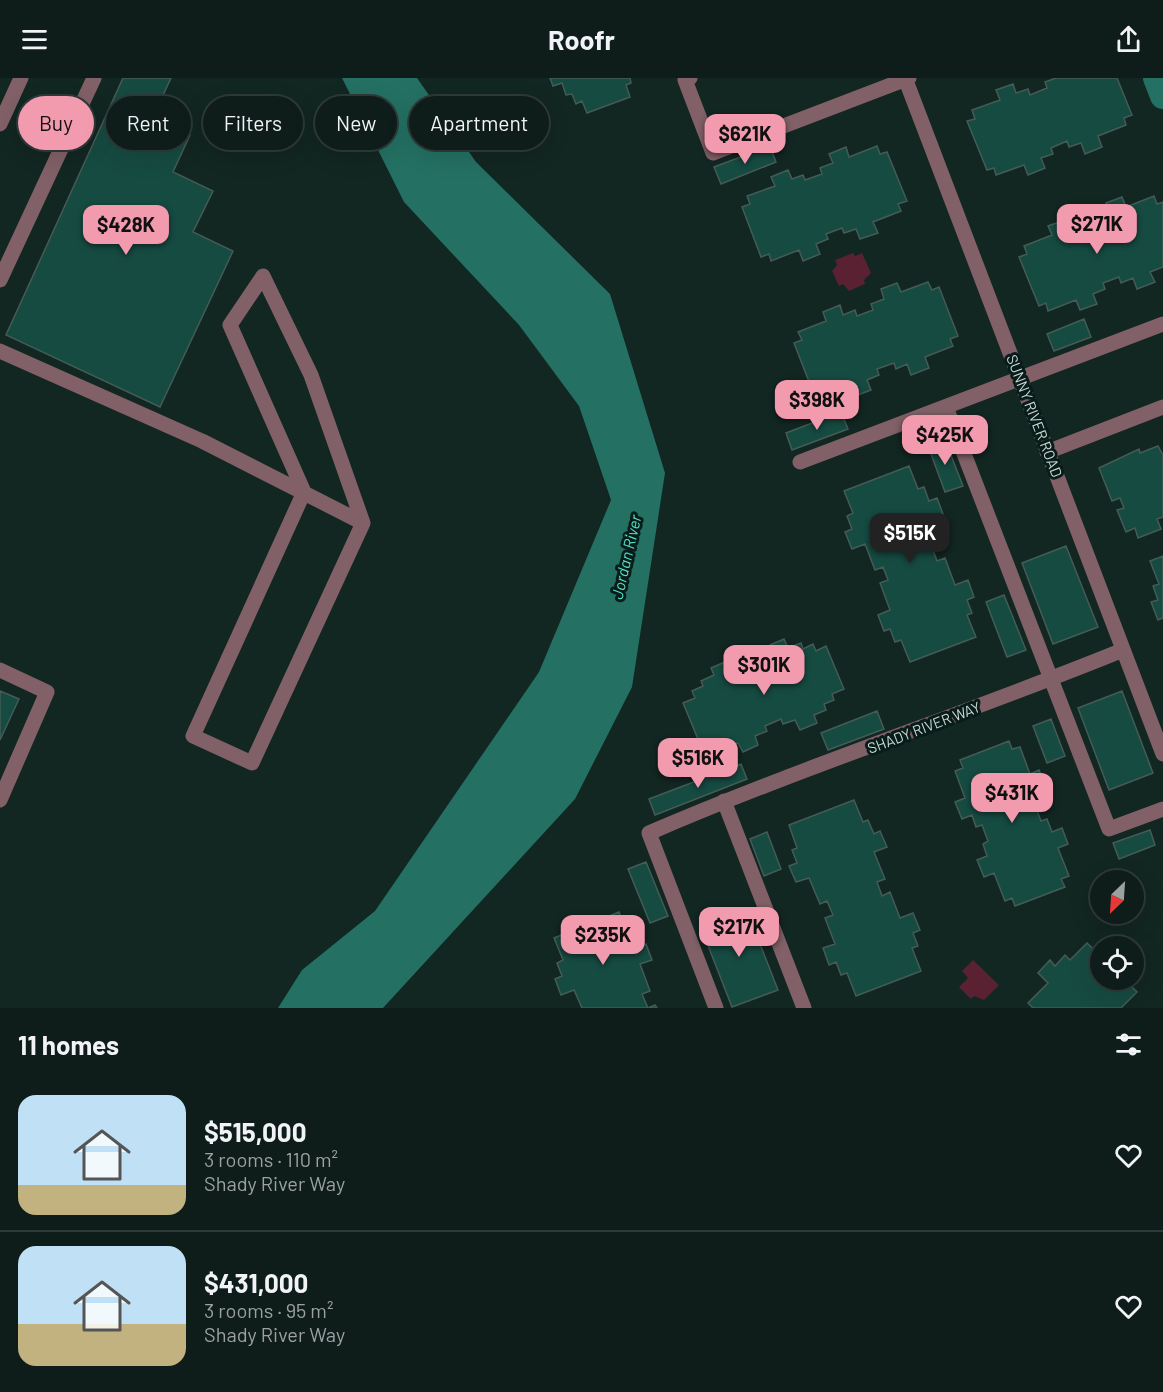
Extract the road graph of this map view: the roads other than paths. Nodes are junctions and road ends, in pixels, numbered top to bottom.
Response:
1 (21, 78) edge
2 (94, 78) edge
3 (690, 78) edge
4 (907, 78) edge
5 (0, 124) edge
6 (0, 280) edge
7 (1163, 324) edge
8 (0, 351) edge
9 (1020, 379) junction
10 (1163, 406) edge
11 (946, 407) junction
12 (1047, 452) junction
13 (800, 462) dead end
14 (304, 492) junction
15 (363, 523) junction
16 (1123, 650) junction
17 (0, 670) edge
18 (1051, 680) junction
19 (1163, 754) edge
20 (0, 800) edge
21 (724, 801) junction
22 (1163, 810) edge
23 (716, 1008) edge
24 (804, 1008) edge

1 - 5 street
2 - 6 street
3 - 4 street
4 - 9 street, SUNNY RIVER ROAD
7 - 9 street
8 - 14 street
9 - 11 street
9 - 12 street, SUNNY RIVER ROAD
10 - 12 street
11 - 13 street
11 - 18 street
12 - 16 street, SUNNY RIVER ROAD
14 - 15 street
14 - 15 street
14 - 15 street
16 - 18 street, SHADY RIVER WAY
16 - 19 street, SUNNY RIVER ROAD
17 - 20 street
18 - 21 street, SHADY RIVER WAY
18 - 22 street
21 - 23 street, SHADY RIVER WAY
21 - 24 street

